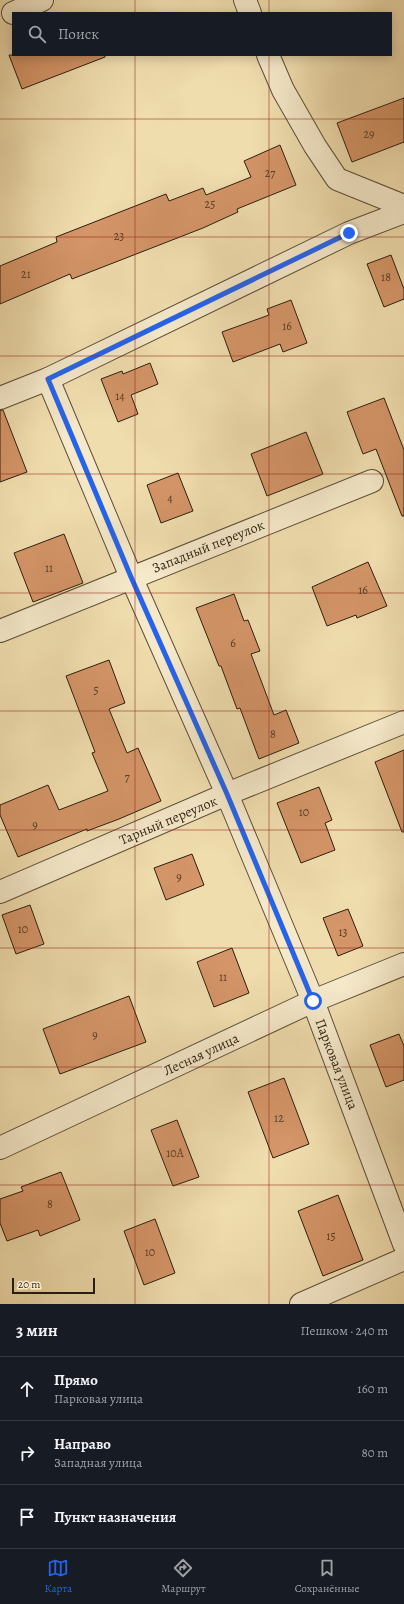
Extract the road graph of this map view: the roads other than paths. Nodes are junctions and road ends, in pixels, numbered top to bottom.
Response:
1 (42, 0) edge
2 (245, 0) edge
3 (15, 12) edge
4 (250, 12) edge
5 (12, 13) edge
6 (0, 19) edge
7 (268, 56) edge
8 (404, 206) edge
9 (404, 212) edge
10 (48, 379) junction
11 (0, 398) edge
12 (372, 481) dead end
13 (131, 577) junction
14 (0, 631) edge
15 (404, 722) edge
16 (227, 794) junction
17 (0, 892) edge
18 (404, 964) edge
19 (313, 1001) junction
20 (0, 1148) edge
21 (404, 1244) edge
22 (404, 1259) edge
23 (301, 1304) edge

1 - 3 street
2 - 4 street
5 - 6 street
7 - 8 street
9 - 10 street
10 - 11 street
10 - 13 street, Парковая улица
12 - 13 street, Западный переулок
13 - 14 street, Западный переулок
13 - 16 street, Парковая улица
15 - 16 street, Тарный переулок
16 - 17 street, Тарный переулок
16 - 19 street, Парковая улица
18 - 19 street, Лесная улица
19 - 20 street, Лесная улица
19 - 21 street, Парковая улица
22 - 23 street

